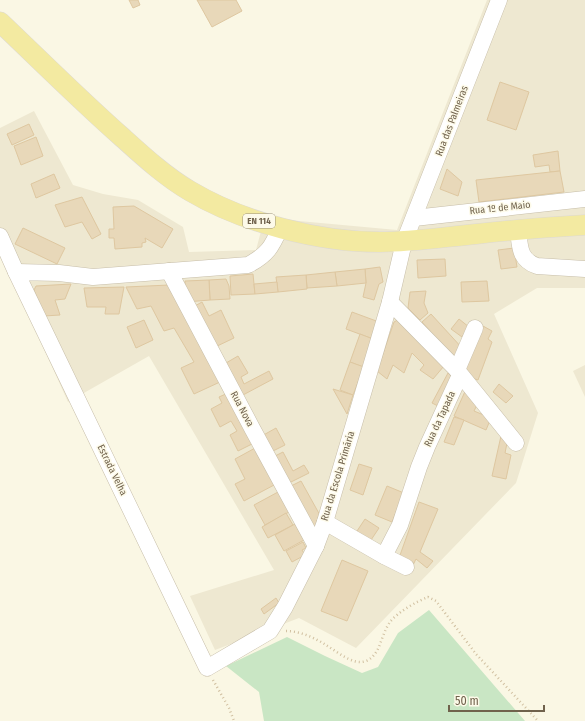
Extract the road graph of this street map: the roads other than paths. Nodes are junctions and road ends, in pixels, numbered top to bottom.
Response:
1 (499, 0) edge
2 (0, 22) edge
3 (585, 199) edge
4 (414, 218) junction
5 (585, 225) edge
6 (280, 228) junction
7 (518, 230) junction
8 (0, 236) edge
9 (404, 242) junction
10 (585, 269) edge
11 (169, 271) junction
12 (16, 272) junction
13 (390, 302) junction
14 (475, 328) dead end
15 (459, 373) junction
16 (516, 443) dead end
17 (325, 522) junction
18 (316, 546) junction
19 (384, 556) junction
20 (406, 567) dead end
21 (206, 668) joint

1 - 4 street, Rua das Palmeiras
2 - 6 main road, EN 114
3 - 4 street, Rua 1º de Maio
4 - 9 street, Rua das Palmeiras
5 - 7 main road, EN 114
6 - 9 main road, EN 114
6 - 11 street
7 - 9 main road, EN 114
7 - 10 street
8 - 12 street, Estrada Velha
9 - 13 street, Rua da Escola Primária
11 - 12 street
11 - 18 street, Rua Nova
12 - 21 street, Estrada Velha
13 - 15 street
13 - 17 street, Rua da Escola Primária
14 - 15 street, Rua da Tapada
15 - 16 street
15 - 19 street, Rua da Tapada
17 - 18 street, Rua da Escola Primária
17 - 19 street
18 - 21 street, Rua da Escola Primária
19 - 20 street

